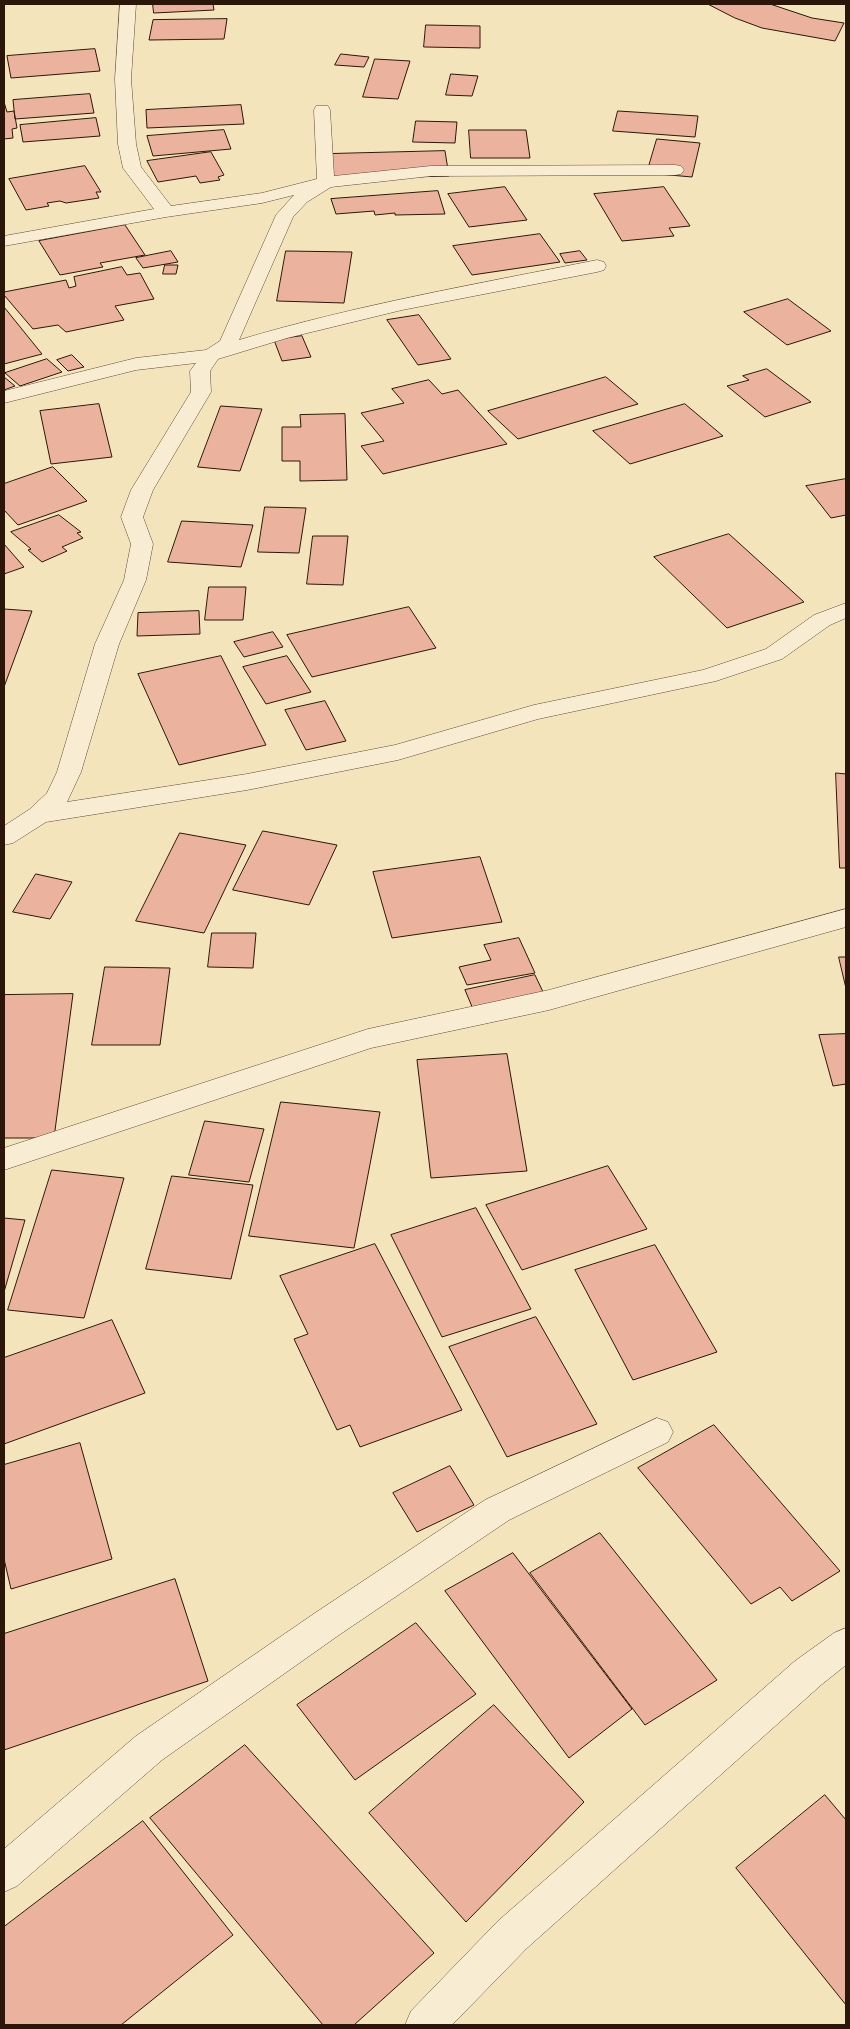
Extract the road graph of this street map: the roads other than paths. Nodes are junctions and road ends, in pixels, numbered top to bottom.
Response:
1 (128, 4) edge
2 (322, 110) dead end
3 (675, 170) dead end
4 (326, 182) junction
5 (166, 212) junction
6 (4, 241) edge
7 (597, 266) dead end
8 (211, 355) junction
9 (4, 397) edge
10 (846, 610) edge
11 (39, 815) junction
12 (4, 837) edge
13 (846, 918) edge
14 (4, 1159) edge
15 (657, 1432) dead end
16 (846, 1644) edge
17 (4, 1873) edge
18 (425, 2025) edge

1 - 5 street
2 - 4 street
3 - 4 street
4 - 5 street
4 - 8 street
5 - 6 street
7 - 8 street
8 - 9 street
8 - 11 street
10 - 11 street
11 - 12 street
13 - 14 street
15 - 17 street
16 - 18 street

